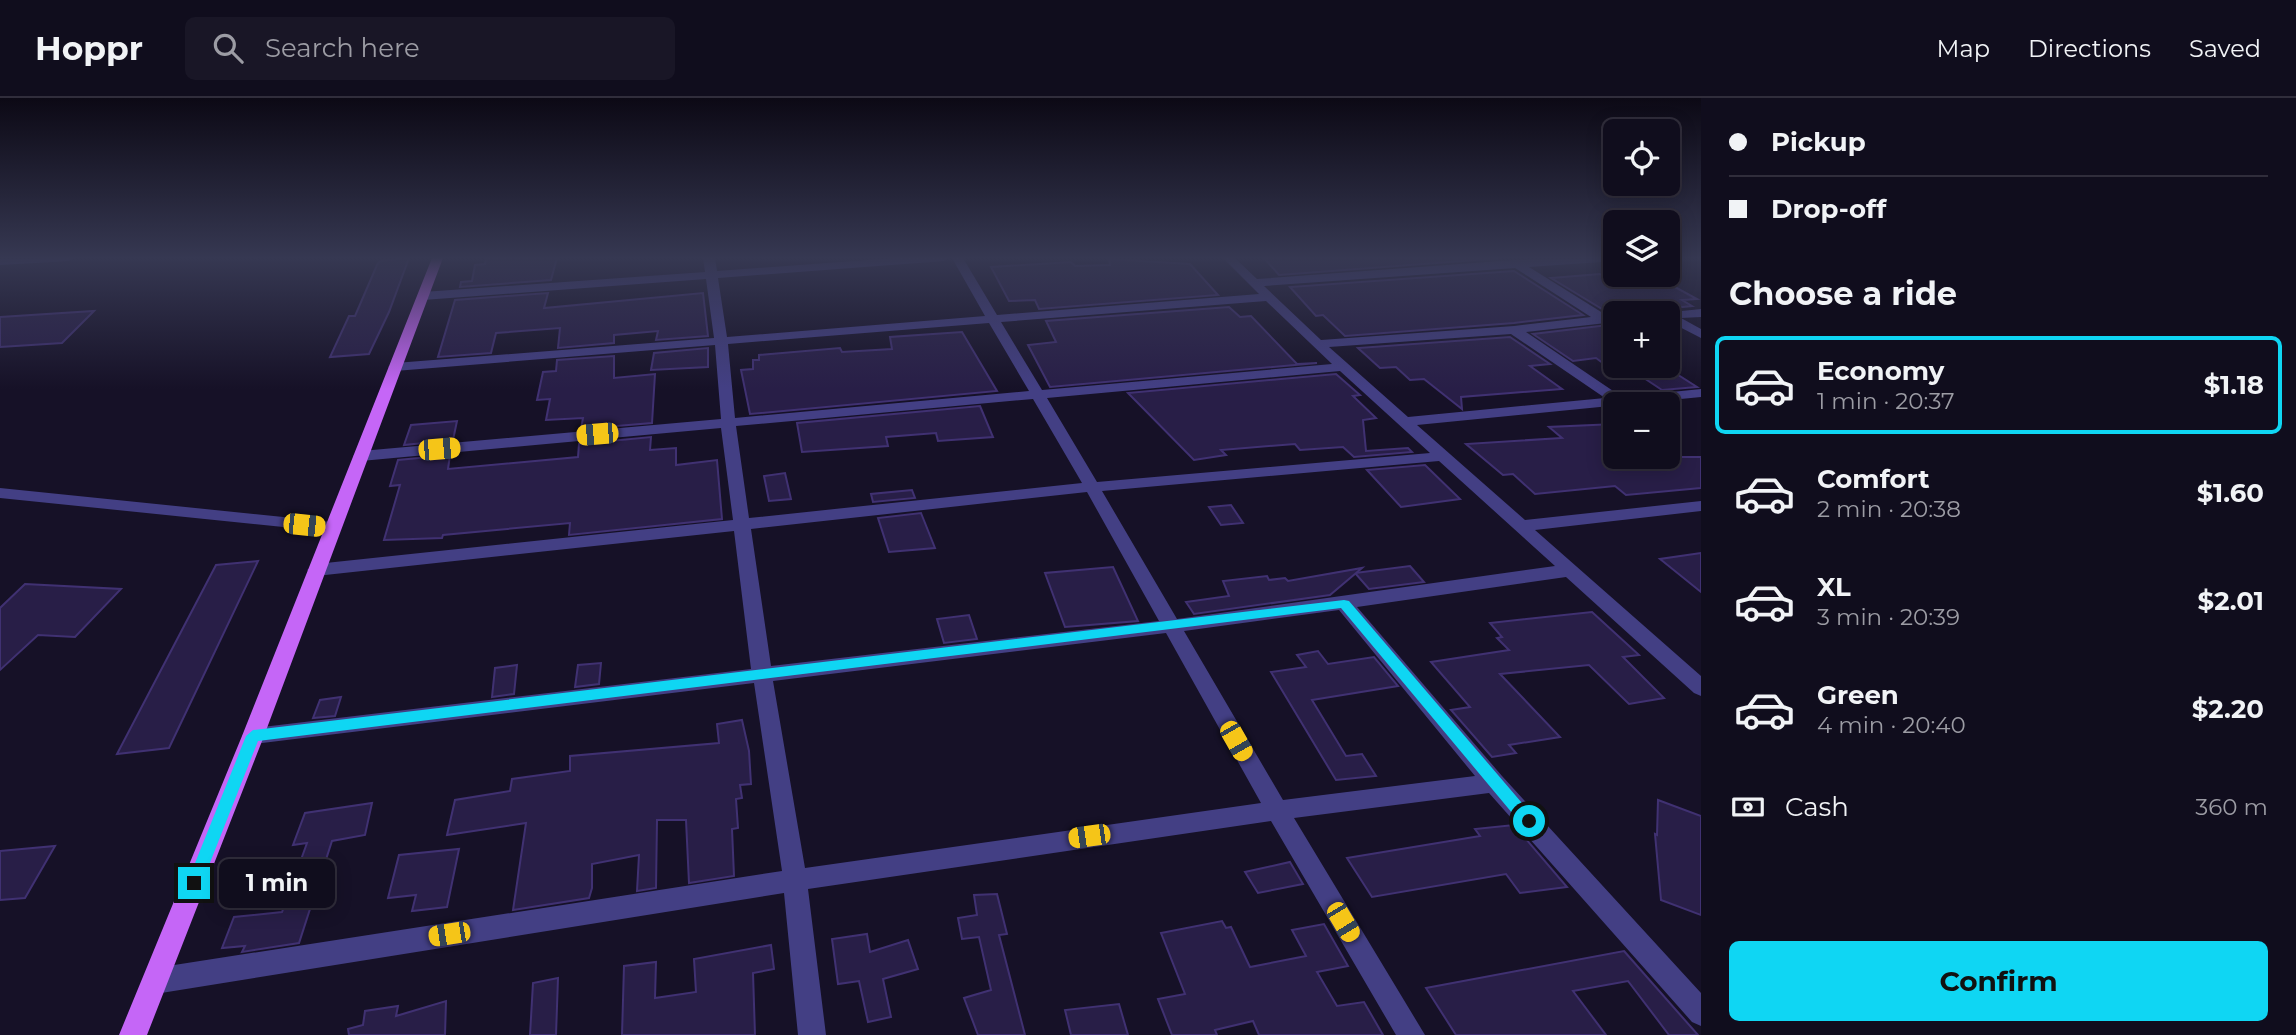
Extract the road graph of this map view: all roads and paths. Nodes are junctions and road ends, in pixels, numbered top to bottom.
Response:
1 (421, 302) edge
2 (716, 302) edge
3 (983, 302) edge
4 (1207, 302) edge
5 (1274, 302) edge
6 (1580, 302) edge
7 (1701, 313) edge
8 (1680, 314) edge
9 (1603, 315) edge
10 (992, 318) junction
11 (1603, 320) edge
12 (1680, 322) edge
13 (1514, 330) junction
14 (1701, 334) edge
15 (721, 341) junction
16 (1318, 344) junction
17 (395, 366) junction
18 (1344, 367) junction
19 (1606, 392) edge
20 (1037, 393) junction
21 (1701, 393) edge
22 (1680, 395) edge
23 (1603, 403) edge
24 (728, 422) junction
25 (1405, 422) junction
26 (360, 456) junction
27 (1446, 456) junction
28 (1092, 487) junction
29 (0, 493) edge
30 (1701, 506) edge
31 (742, 525) junction
32 (1521, 526) junction
33 (332, 527) junction
34 (316, 570) junction
35 (1571, 570) junction
36 (1344, 604) junction
37 (1169, 626) junction
38 (762, 674) junction
39 (1701, 688) edge
40 (253, 736) junction
41 (1494, 783) junction
42 (1276, 809) junction
43 (796, 879) junction
44 (155, 981) junction
45 (1701, 1013) edge
46 (134, 1035) edge
47 (812, 1035) edge
48 (1411, 1035) edge

1 - 17 main road
2 - 15 street
3 - 10 street
4 - 10 street
5 - 16 street
6 - 9 street
7 - 8 street
10 - 15 street
10 - 20 street
11 - 13 street
12 - 14 street
13 - 16 street
13 - 19 street
15 - 17 street
15 - 24 street
16 - 18 street
17 - 26 main road
18 - 20 street
18 - 25 street
20 - 24 street
20 - 28 street
21 - 22 street
23 - 25 street
24 - 26 street
24 - 31 street
25 - 27 street
26 - 33 main road
27 - 28 street
27 - 32 street
28 - 31 street
28 - 37 street
29 - 33 street
30 - 32 street
31 - 34 street
31 - 38 street
32 - 35 street
33 - 34 main road
34 - 40 main road
35 - 36 street
35 - 39 street
36 - 37 street
36 - 41 street
37 - 38 street
37 - 42 street
38 - 40 street
38 - 43 street
40 - 44 main road
41 - 42 street
41 - 45 street
42 - 43 street
42 - 48 street
43 - 44 street
43 - 47 street
44 - 46 main road

